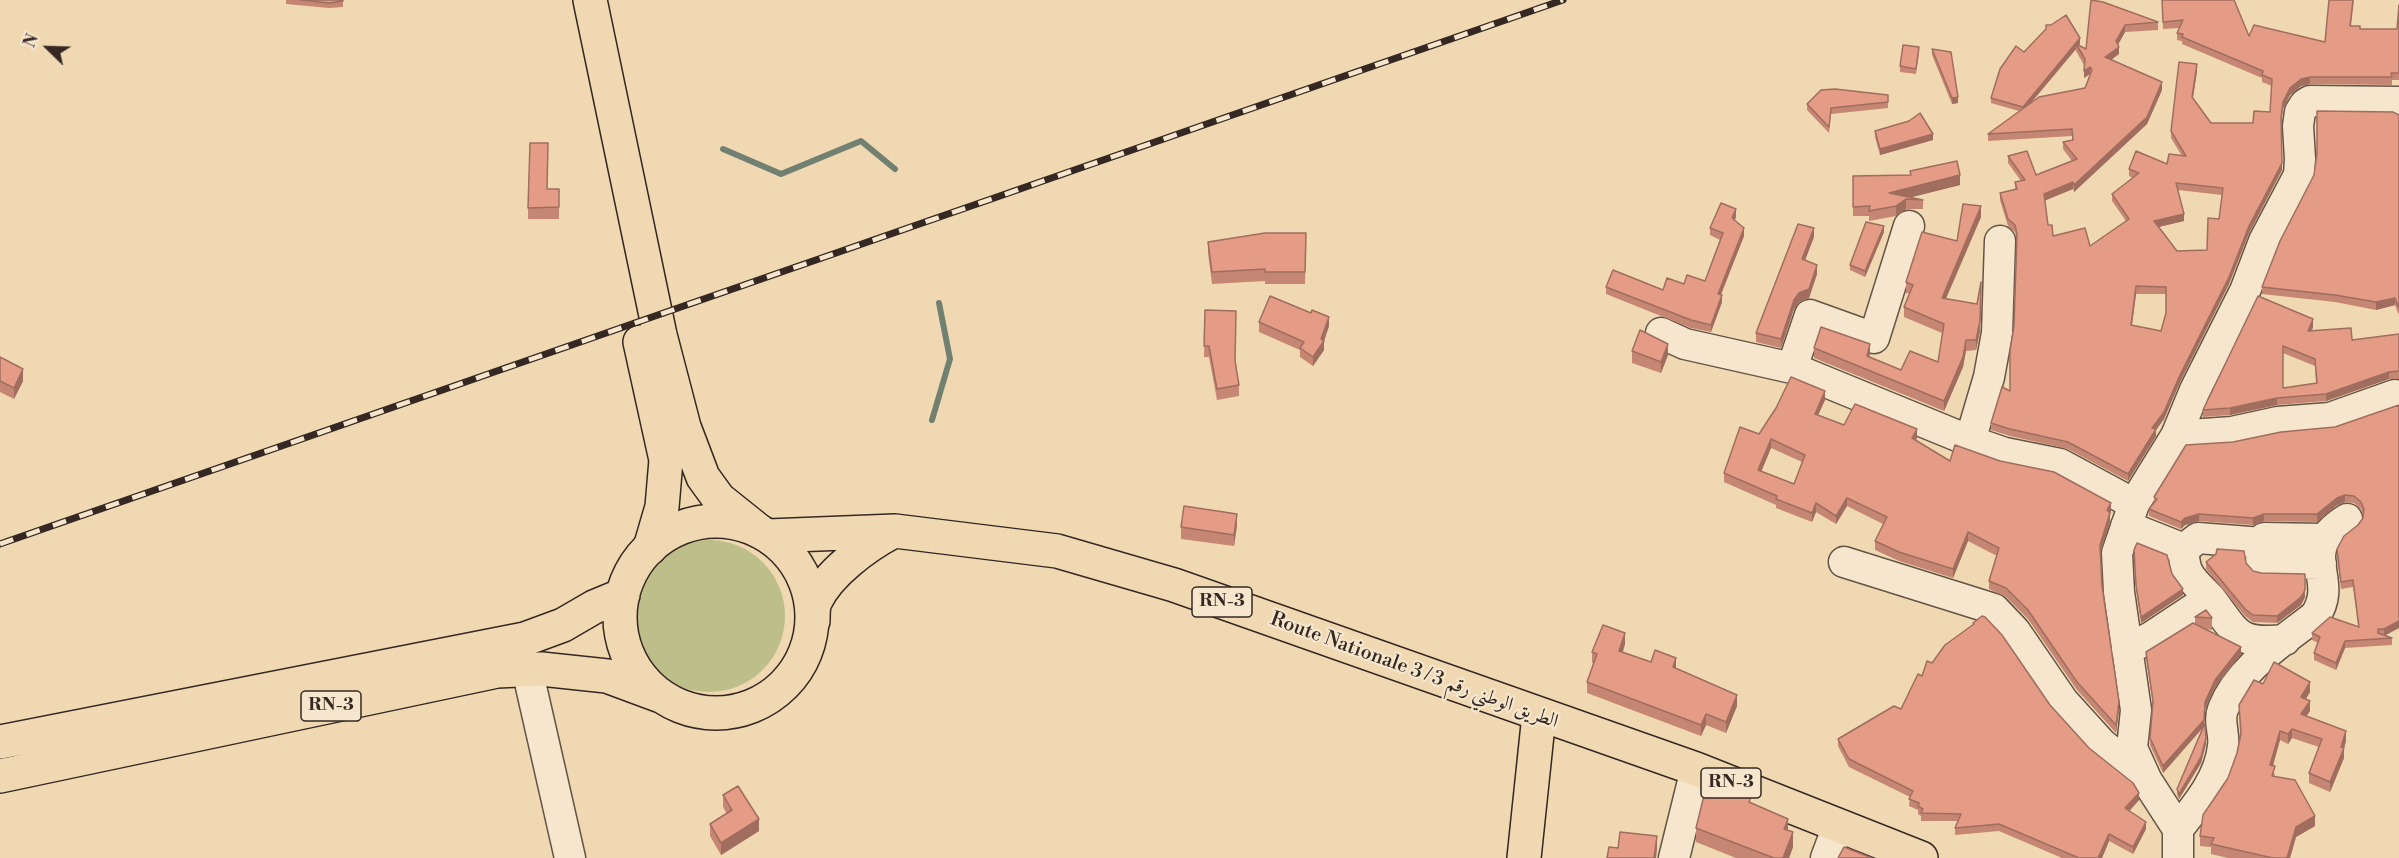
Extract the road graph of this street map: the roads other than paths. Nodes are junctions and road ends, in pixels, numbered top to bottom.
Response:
1 (568, 0) edge
2 (590, 0) edge
3 (2399, 102) edge
4 (1909, 226) dead end
5 (2000, 241) dead end
6 (1661, 333) dead end
7 (1792, 368) junction
8 (2395, 395) dead end
9 (2176, 436) junction
10 (1971, 441) junction
11 (2130, 515) junction
12 (2347, 519) dead end
13 (895, 531) junction
14 (764, 534) junction
15 (650, 548) junction
16 (2184, 549) junction
17 (2322, 552) junction
18 (1844, 562) dead end
19 (623, 595) junction
20 (2210, 598) junction
21 (812, 623) junction
22 (2285, 640) junction
23 (2127, 650) junction
24 (527, 669) junction
25 (661, 696) junction
26 (1539, 715) junction
27 (0, 742) edge
28 (1696, 769) junction
29 (0, 776) edge
30 (2147, 781) junction
31 (1838, 826) junction
32 (2178, 844) edge
33 (570, 858) edge
34 (1524, 858) edge
35 (1674, 858) edge
36 (1826, 858) edge
37 (1921, 858) edge

1 - 15 main road
2 - 14 main road
3 - 9 street
4 - 7 street
5 - 10 street
6 - 7 street
7 - 10 street
8 - 9 street
9 - 11 street
10 - 11 street
11 - 16 street
11 - 23 street
12 - 17 street
13 - 14 main road, RN-3
13 - 21 main road
13 - 26 main road, Route Nationale 3 / الطريق الوطني رقم 3 / RN-3
14 - 15 main road
14 - 21 main road
15 - 19 main road
16 - 17 street
16 - 20 street
17 - 22 street
18 - 30 street
19 - 25 main road
19 - 27 main road, RN-3
20 - 22 street
20 - 23 street
21 - 25 main road
22 - 32 street
23 - 30 street
24 - 25 main road, RN-3
24 - 29 main road, RN-3
24 - 33 street
26 - 28 main road, Route Nationale 3 / الطريق الوطني رقم 3 / RN-3
26 - 34 main road
28 - 31 main road, Route Nationale 3 / الطريق الوطني رقم 3 / RN-3
28 - 35 street
30 - 32 street
31 - 36 street
31 - 37 main road, Route Nationale 3 / الطريق الوطني رقم 3 / RN-3

